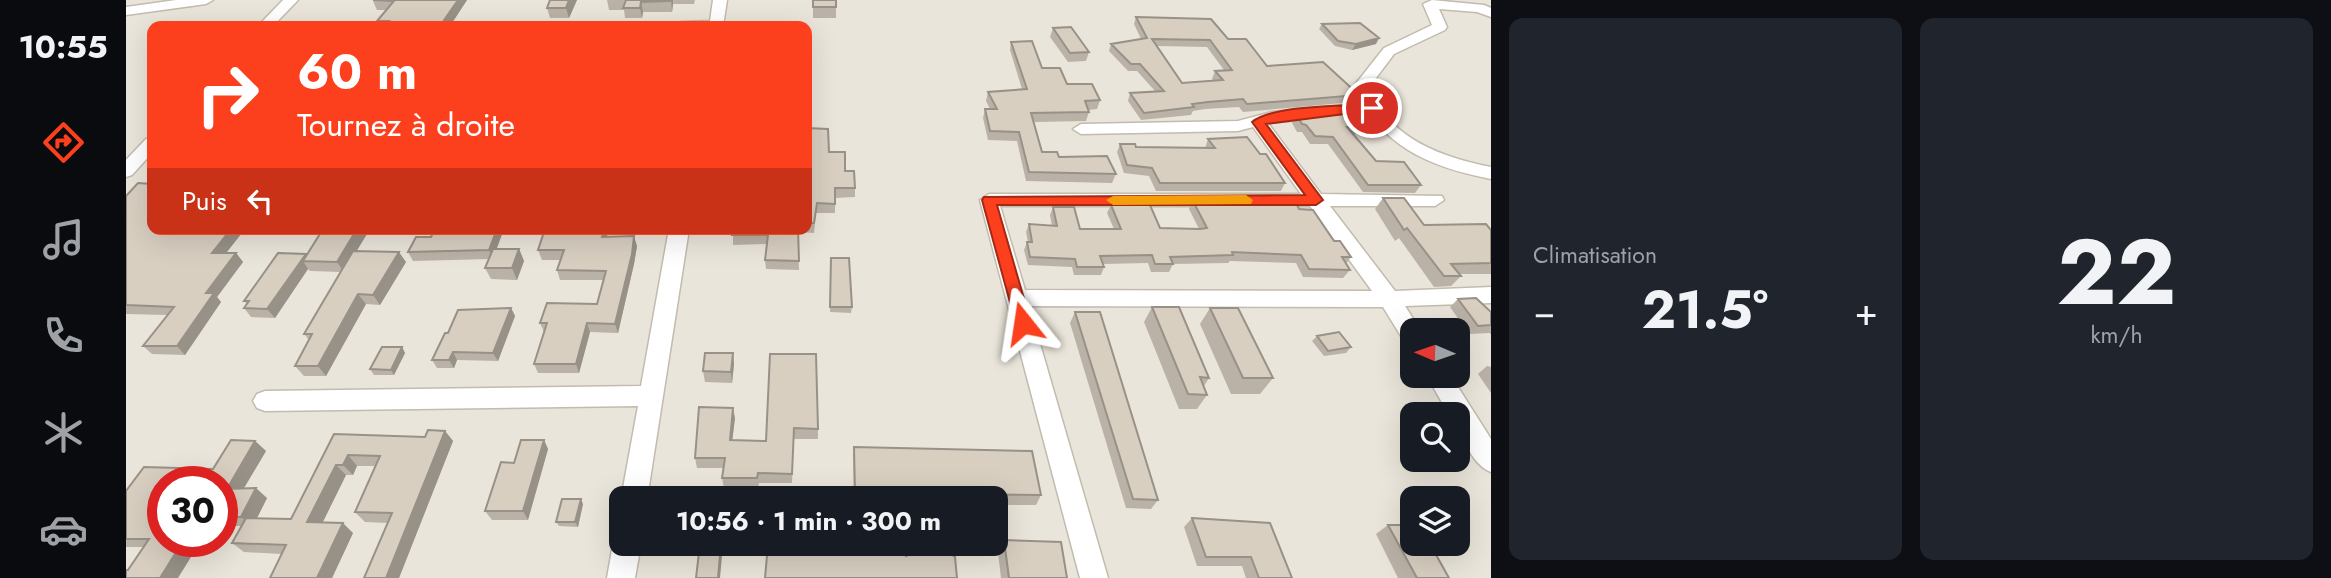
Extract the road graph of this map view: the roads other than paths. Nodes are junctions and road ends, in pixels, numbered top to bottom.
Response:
1 (206, 0) edge
2 (291, 0) edge
3 (720, 0) edge
4 (1428, 2) edge
5 (1484, 7) edge
6 (126, 11) edge
7 (270, 21) edge
8 (717, 21) edge
9 (1372, 108) junction
10 (1258, 122) junction
11 (1081, 129) dead end
12 (147, 148) edge
13 (126, 171) edge
14 (1491, 173) edge
15 (1316, 200) junction
16 (1435, 200) dead end
17 (678, 235) edge
18 (1491, 295) edge
19 (1016, 298) junction
20 (1389, 299) junction
21 (1401, 318) edge
22 (1445, 388) edge
23 (650, 396) junction
24 (265, 401) dead end
25 (1491, 461) edge
26 (636, 486) edge
27 (624, 556) edge
28 (621, 578) edge
29 (1094, 578) edge

1 - 6 street
2 - 7 street
3 - 8 street
4 - 5 street
4 - 9 street
9 - 10 street
9 - 14 street
10 - 11 street
10 - 15 street
12 - 13 street
15 - 16 street
15 - 19 street
15 - 20 street
17 - 23 street
18 - 20 street
19 - 20 street
19 - 29 street
20 - 21 street
22 - 25 street
23 - 24 street
23 - 26 street
27 - 28 street

